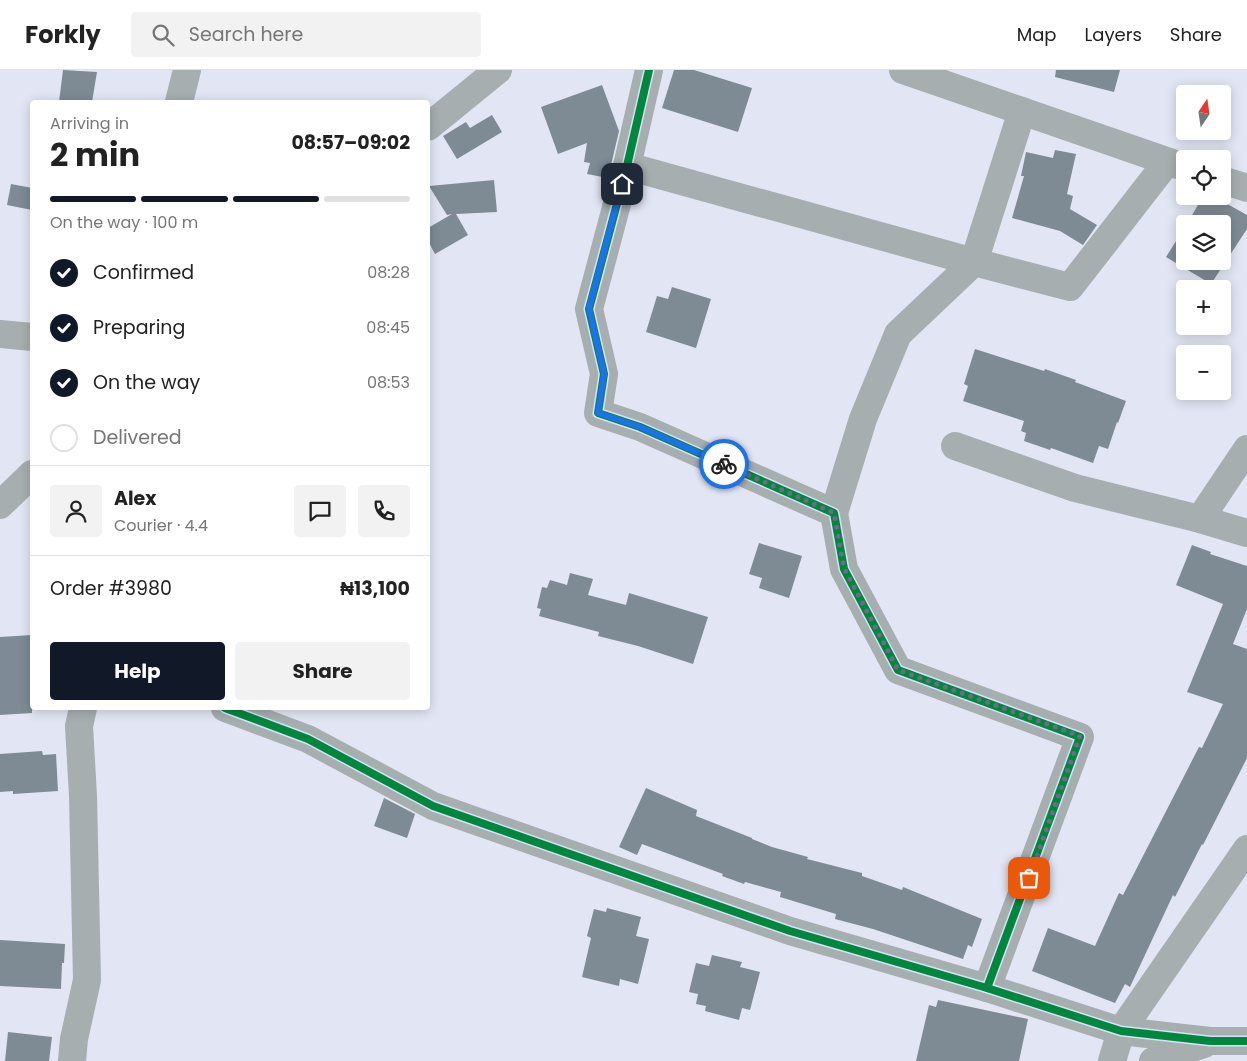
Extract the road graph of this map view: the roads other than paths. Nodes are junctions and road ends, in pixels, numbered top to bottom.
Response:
1 (186, 70) edge
2 (498, 70) edge
3 (649, 70) edge
4 (916, 72) edge
5 (179, 100) edge
6 (1022, 111) junction
7 (430, 125) edge
8 (1176, 164) edge
9 (627, 166) junction
10 (1231, 183) edge
11 (1247, 188) edge
12 (974, 262) junction
13 (0, 334) edge
14 (30, 336) edge
15 (956, 446) dead end
16 (1247, 449) edge
17 (30, 476) edge
18 (0, 505) edge
19 (834, 513) junction
20 (1200, 519) junction
21 (1247, 533) edge
22 (82, 710) edge
23 (230, 710) edge
24 (1247, 849) edge
25 (987, 988) junction
26 (1122, 1031) junction
27 (1247, 1041) edge
28 (1210, 1042) junction
29 (72, 1061) edge
30 (1112, 1061) edge
31 (1154, 1061) edge

1 - 5 street
2 - 7 street
3 - 9 street
4 - 6 street
6 - 8 street
6 - 12 street
8 - 12 street
9 - 12 street
9 - 19 street
10 - 11 street
12 - 19 street
13 - 14 street
15 - 20 street
16 - 20 street
17 - 18 street
19 - 25 street
20 - 21 street
22 - 29 street
23 - 25 street
24 - 26 street
25 - 26 street
26 - 28 street
26 - 30 street
27 - 28 street
28 - 31 street

